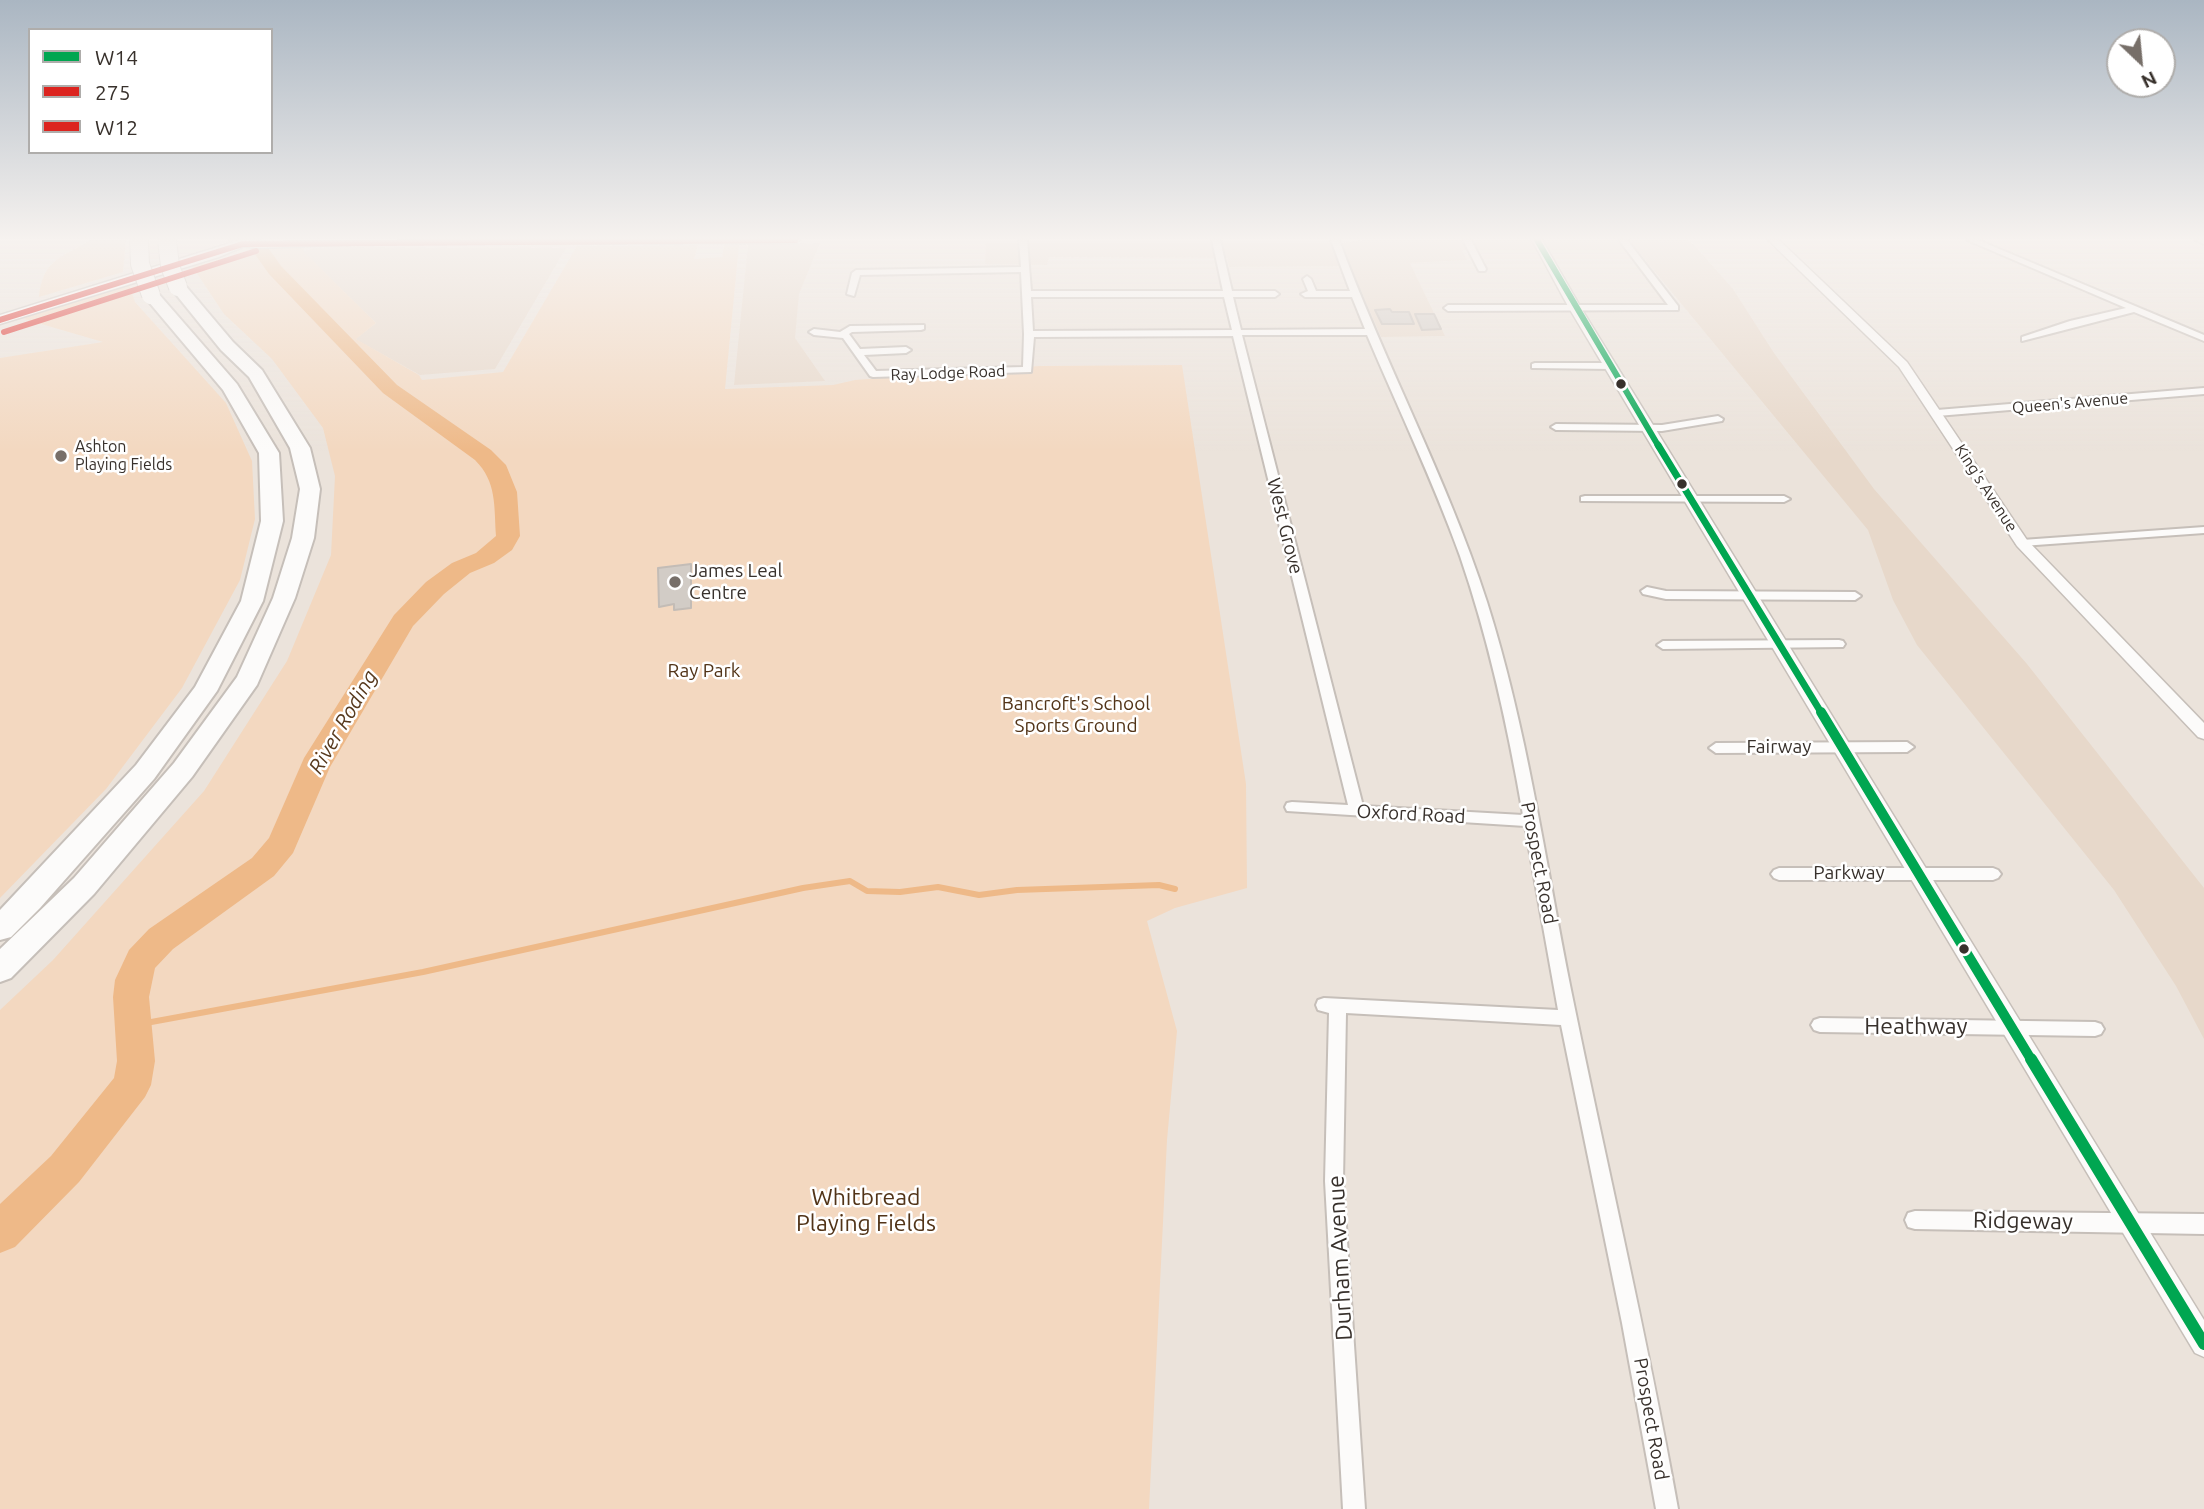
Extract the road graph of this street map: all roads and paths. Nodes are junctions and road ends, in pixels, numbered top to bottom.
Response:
1 (23, 310) edge
2 (164, 310) edge
3 (197, 310) edge
4 (1028, 310) edge
5 (1232, 310) edge
6 (1361, 310) edge
7 (1577, 310) edge
8 (1657, 310) edge
9 (1677, 310) edge
10 (1848, 310) edge
11 (2128, 310) edge
12 (2137, 310) edge
13 (0, 318) edge
14 (921, 327) dead end
15 (2018, 330) dead end
16 (814, 332) dead end
17 (1370, 332) junction
18 (1237, 333) junction
19 (845, 334) junction
20 (1029, 334) junction
21 (2204, 338) edge
22 (906, 350) dead end
23 (857, 352) junction
24 (1535, 366) dead end
25 (1611, 366) junction
26 (2204, 391) edge
27 (1937, 413) junction
28 (1718, 419) dead end
29 (1556, 427) dead end
30 (1648, 427) junction
31 (1585, 499) dead end
32 (1691, 499) junction
33 (1784, 499) dead end
34 (2204, 530) edge
35 (2022, 543) junction
36 (1647, 591) dead end
37 (1750, 595) junction
38 (1856, 596) dead end
39 (1780, 644) junction
40 (1839, 644) dead end
41 (1663, 645) dead end
42 (2204, 733) edge
43 (1842, 747) junction
44 (1907, 747) dead end
45 (1716, 748) dead end
46 (1292, 807) dead end
47 (1357, 811) junction
48 (1531, 821) junction
49 (1918, 873) junction
50 (1780, 874) dead end
51 (1993, 874) dead end
52 (0, 928) edge
53 (0, 969) edge
54 (1569, 1018) junction
55 (1820, 1025) dead end
56 (2012, 1026) junction
57 (2095, 1029) dead end
58 (1915, 1220) dead end
59 (2131, 1222) junction
60 (2204, 1224) edge
61 (2204, 1343) edge
62 (1354, 1509) edge
63 (1667, 1509) edge

1 - 13 main road
2 - 52 highway, bridge
3 - 53 highway
4 - 20 street, Ray Lodge Road
5 - 18 street, West Grove
6 - 17 street, Prospect Road
7 - 25 street
8 - 9 street
10 - 27 street, King's Avenue
11 - 15 street
12 - 21 street
14 - 19 street
16 - 19 street
17 - 18 street
17 - 48 street, Prospect Road
18 - 20 street
18 - 47 street, West Grove
19 - 23 street, Ray Lodge Road
20 - 23 street, Ray Lodge Road
22 - 23 street
24 - 25 street
25 - 30 street
26 - 27 street, Queen's Avenue
27 - 35 street, King's Avenue
28 - 30 street
29 - 30 street
30 - 32 street
31 - 32 street
32 - 33 street
32 - 37 street
34 - 35 street
35 - 42 street, King's Avenue
36 - 37 street
37 - 38 street
37 - 39 street
39 - 40 street
39 - 41 street
39 - 43 street
43 - 44 street, Fairway
43 - 45 street, Fairway
43 - 49 street
46 - 47 street, Oxford Road
47 - 48 street, Oxford Road
48 - 54 street, Prospect Road
49 - 50 street, Parkway
49 - 51 street, Parkway
49 - 56 street
54 - 62 street, Durham Avenue
54 - 63 street, Prospect Road
55 - 56 street, Heathway
56 - 57 street, Heathway
56 - 59 street
58 - 59 street, Ridgeway
59 - 60 street, Ridgeway
59 - 61 street

